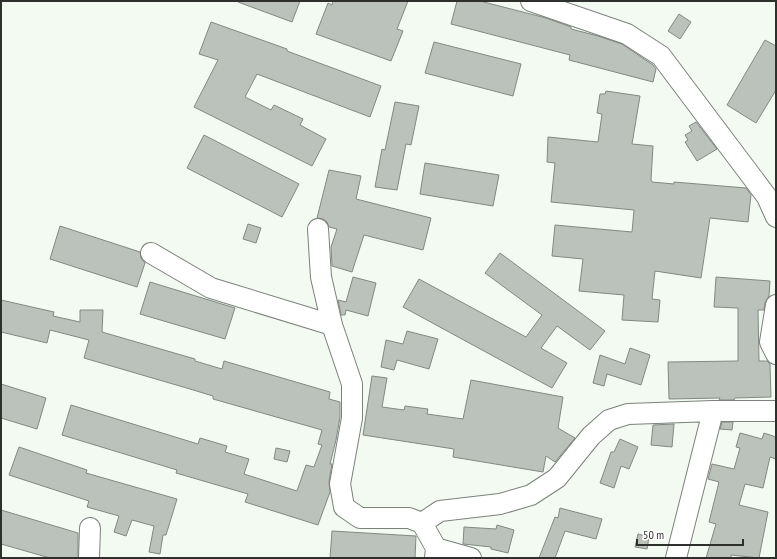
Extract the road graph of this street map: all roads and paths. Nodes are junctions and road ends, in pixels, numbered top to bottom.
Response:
1 (531, 1) edge
2 (776, 217) edge
3 (318, 229) dead end
4 (151, 253) dead end
5 (776, 305) edge
6 (332, 325) junction
7 (776, 354) edge
8 (713, 411) junction
9 (776, 411) edge
10 (422, 523) junction
11 (90, 528) dead end
12 (435, 553) edge
13 (89, 558) edge
14 (471, 558) edge
15 (676, 558) edge

1 - 2 street
3 - 6 street
4 - 6 street
5 - 7 street
6 - 10 street
8 - 9 street
8 - 10 street
8 - 15 street
10 - 12 street
11 - 13 street
12 - 14 street

